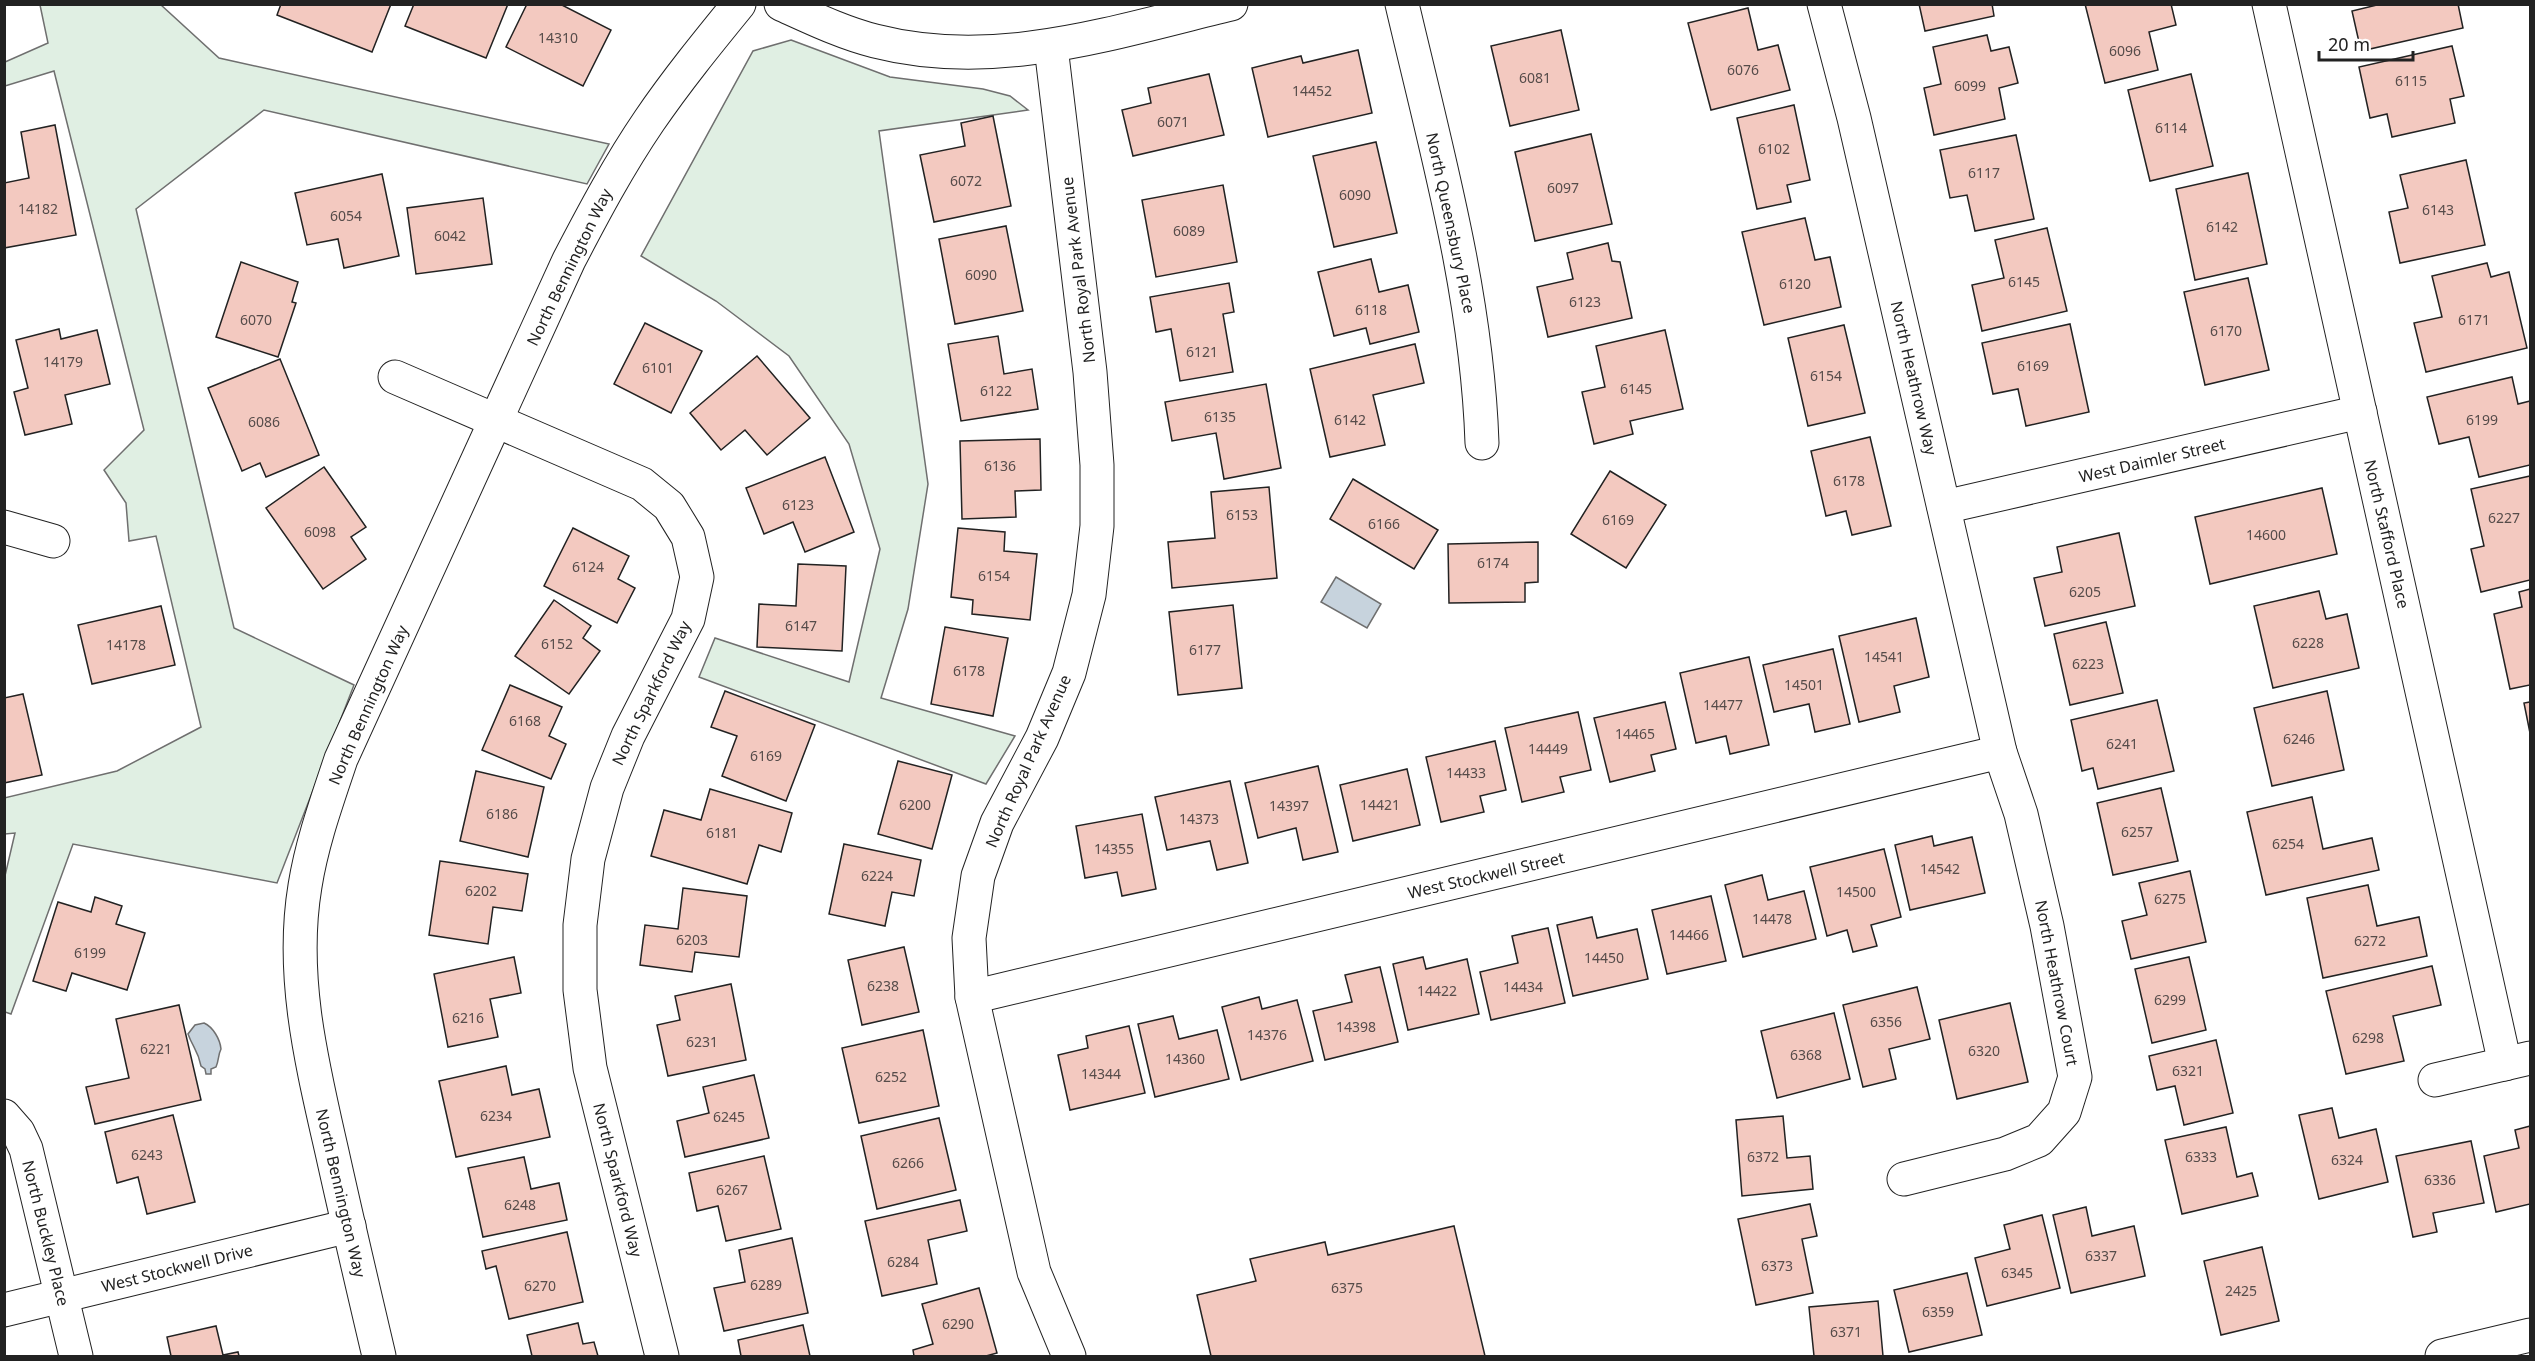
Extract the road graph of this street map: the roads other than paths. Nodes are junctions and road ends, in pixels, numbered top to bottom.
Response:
1 (739, 4) edge
2 (781, 4) edge
3 (1232, 4) edge
4 (1402, 4) edge
5 (1824, 4) edge
6 (2269, 4) edge
7 (1051, 47) junction
8 (395, 377) dead end
9 (2360, 412) junction
10 (496, 421) junction
11 (1482, 443) dead end
12 (1944, 507) junction
13 (4, 527) edge
14 (53, 541) dead end
15 (2000, 752) junction
16 (972, 997) junction
17 (2518, 1061) edge
18 (2435, 1080) dead end
19 (4, 1116) edge
20 (1904, 1179) dead end
21 (349, 1226) junction
22 (61, 1296) junction
23 (4, 1310) edge
24 (2530, 1335) edge
25 (76, 1356) edge
26 (379, 1356) edge
27 (662, 1356) edge
28 (1069, 1356) edge
29 (2442, 1356) edge

1 - 10 street, North Bennington Way
2 - 7 street
3 - 7 street
4 - 11 street, North Queensbury Place
5 - 12 street, North Heathrow Way
6 - 9 street, North Stafford Place
7 - 16 street, North Royal Park Avenue
8 - 10 street
9 - 12 street, West Daimler Street
9 - 17 street, North Stafford Place
10 - 21 street, North Bennington Way
10 - 27 street, North Sparkford Way
12 - 15 street, North Heathrow Way
13 - 14 street
15 - 16 street, West Stockwell Street
15 - 20 street, North Heathrow Court
16 - 28 street, North Royal Park Avenue
17 - 18 street, North Stafford Place
19 - 22 street, North Buckley Place
21 - 22 street, West Stockwell Drive
21 - 26 street, North Bennington Way
22 - 23 street, West Stockwell Drive
22 - 25 street, North Buckley Place
24 - 29 street

